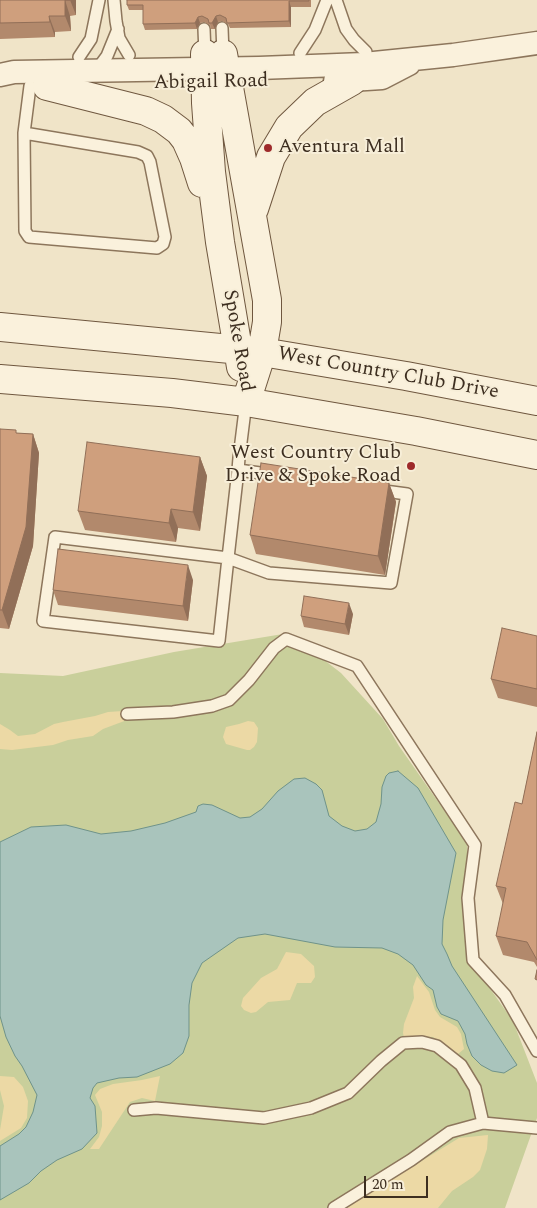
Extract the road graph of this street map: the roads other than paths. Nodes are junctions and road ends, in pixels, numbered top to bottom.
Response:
1 (99, 0) edge
2 (114, 0) edge
3 (327, 0) edge
4 (336, 0) edge
5 (118, 30) junction
6 (537, 43) edge
7 (366, 52) junction
8 (300, 53) junction
9 (79, 57) junction
10 (215, 59) junction
11 (0, 60) edge
12 (408, 60) junction
13 (111, 61) junction
14 (0, 75) edge
15 (352, 81) junction
16 (0, 84) edge
17 (38, 86) junction
18 (24, 133) junction
19 (252, 215) junction
20 (220, 242) junction
21 (0, 327) edge
22 (250, 350) junction
23 (0, 379) edge
24 (537, 401) edge
25 (246, 402) junction
26 (537, 455) edge
27 (238, 470) junction
28 (285, 477) edge
29 (370, 489) edge
30 (228, 558) junction
31 (127, 714) dead end
32 (537, 1051) edge
33 (134, 1110) dead end
34 (483, 1123) junction
35 (537, 1128) edge
36 (334, 1208) edge

1 - 9 lane
2 - 5 lane
3 - 8 lane
4 - 7 lane
5 - 13 lane
5 - 13 lane
6 - 12 street, Abigail Road
7 - 8 street, Abigail Road
7 - 12 street, Abigail Road
8 - 10 street, Abigail Road
9 - 11 street, Abigail Road
9 - 13 street, Abigail Road
10 - 12 street, Abigail Road
10 - 13 street, Abigail Road
10 - 13 street, Abigail Road
10 - 15 street, Abigail Road
10 - 17 street, Abigail Road
10 - 19 street, Spoke Road
10 - 20 street, Spoke Road
12 - 15 street, Abigail Road
13 - 14 street, Abigail Road
15 - 19 street
16 - 17 street, Abigail Road
17 - 18 lane
17 - 20 street
18 - 18 lane
19 - 22 street, Spoke Road
20 - 22 street, Spoke Road
21 - 22 street, West Country Club Drive
22 - 24 street, West Country Club Drive
22 - 25 street, Spoke Road
23 - 25 street
25 - 26 street
25 - 27 lane
27 - 28 lane
27 - 30 lane
29 - 30 lane
30 - 30 lane
31 - 32 lane
33 - 34 lane
34 - 35 lane
34 - 36 lane

